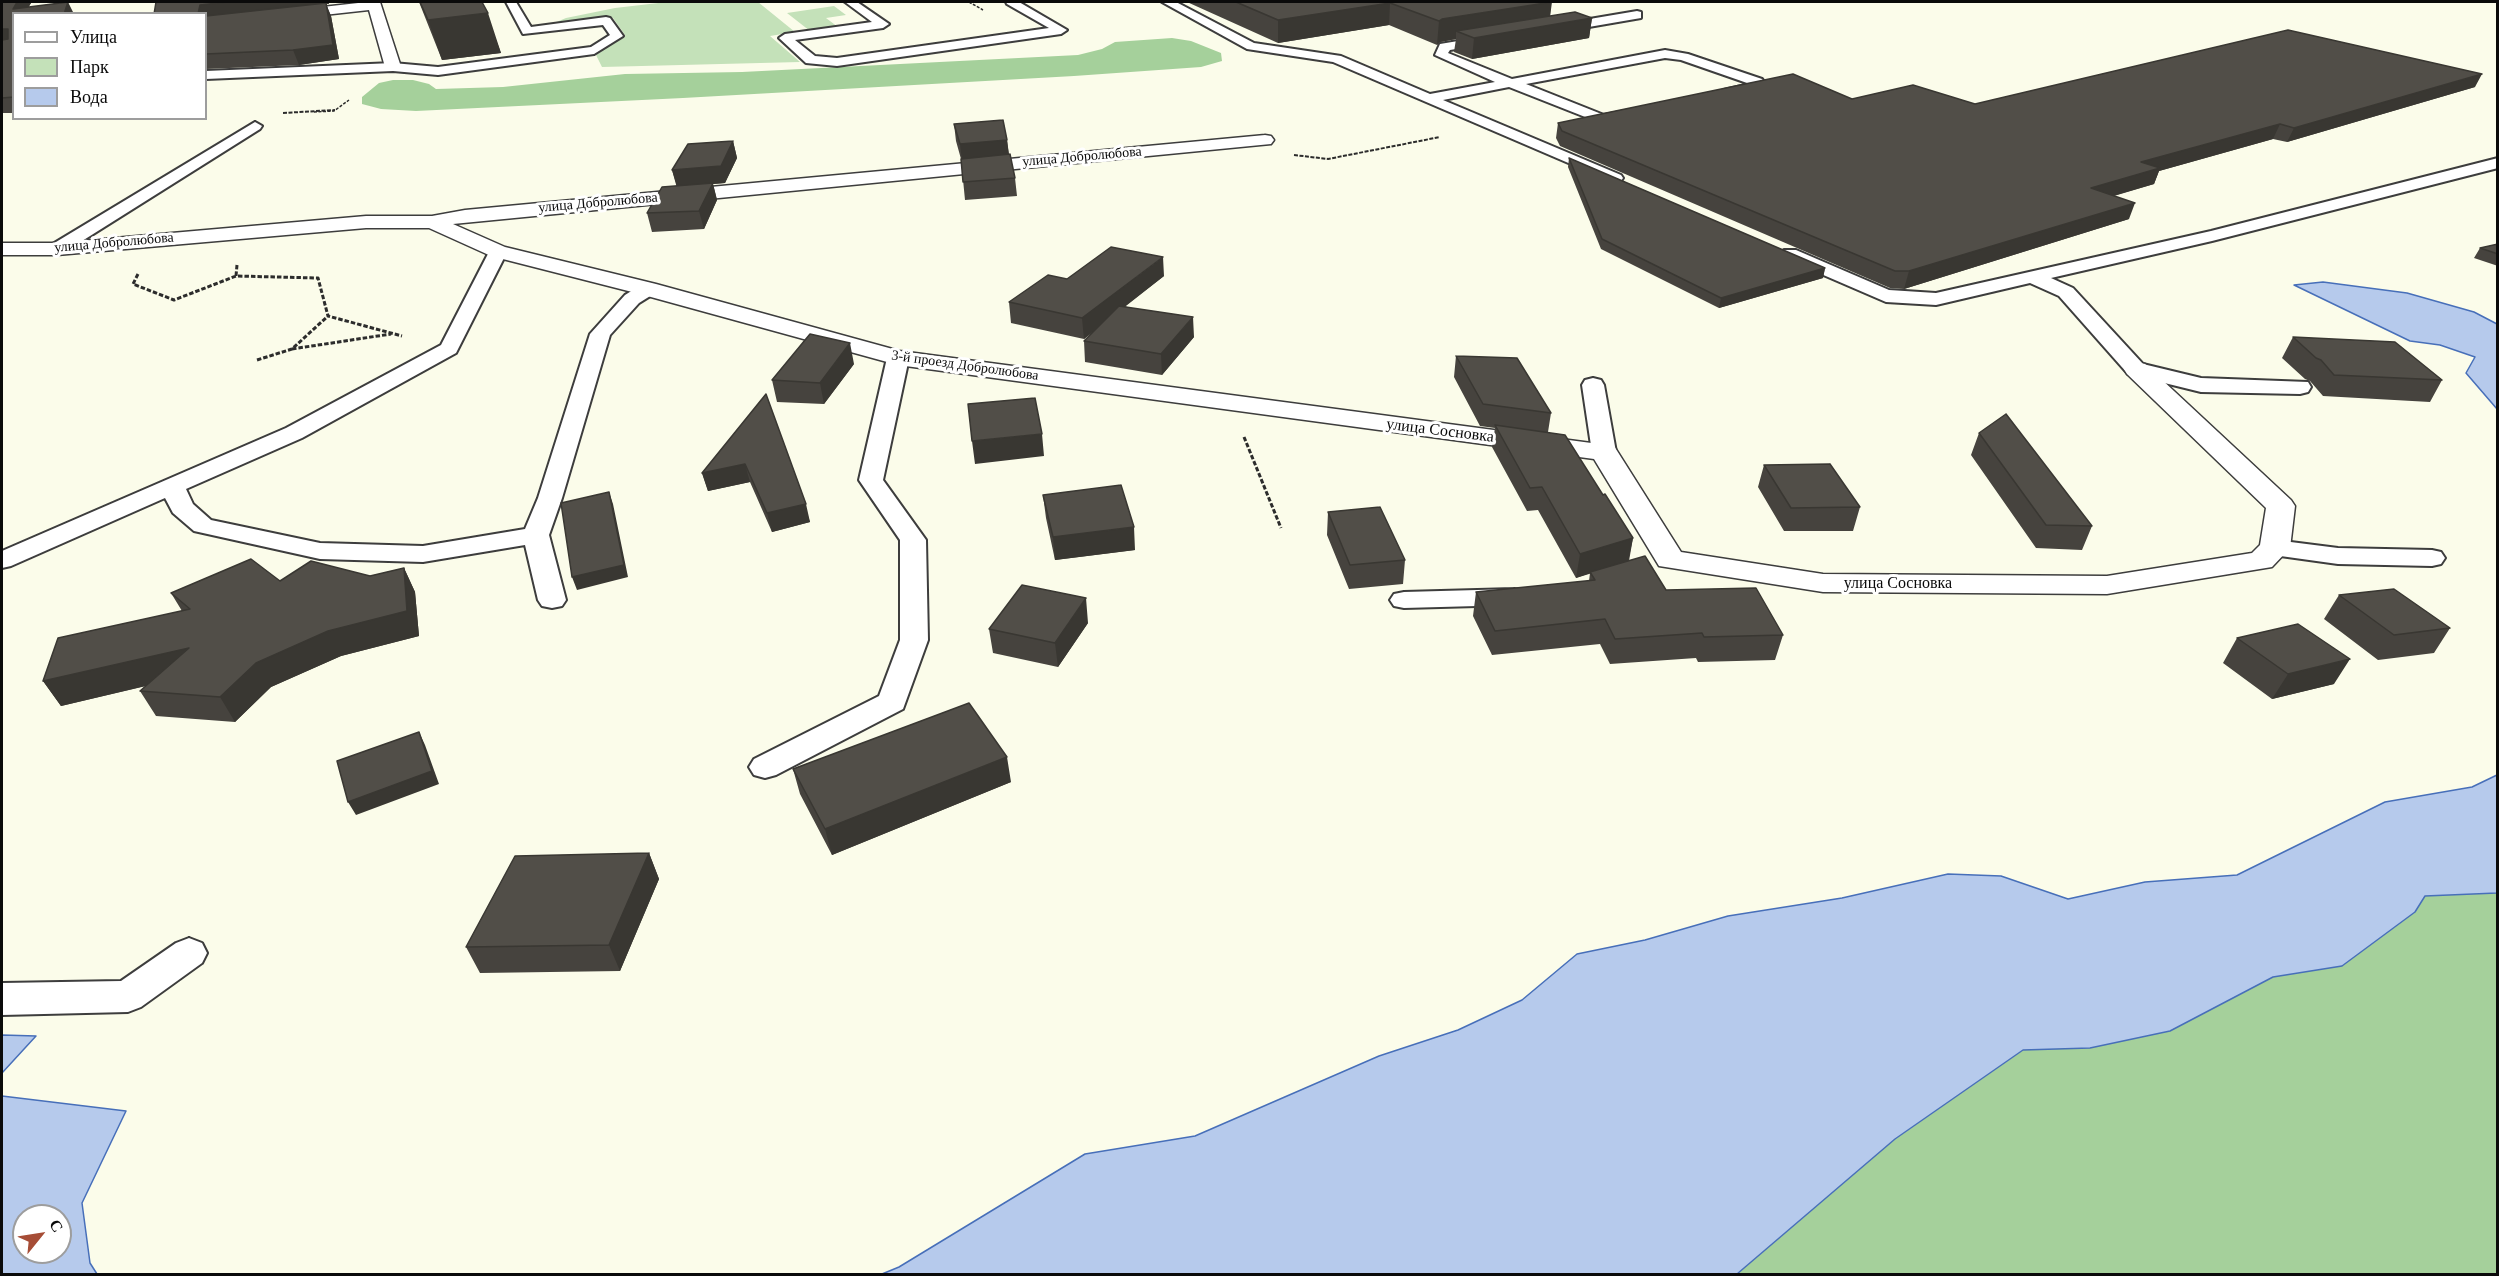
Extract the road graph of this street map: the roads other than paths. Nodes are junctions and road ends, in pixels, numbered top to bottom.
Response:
1 (511, 2) edge
2 (850, 2) edge
3 (1011, 2) edge
4 (1168, 2) edge
5 (373, 3) edge
6 (1637, 15) dead end
7 (207, 24) edge
8 (1536, 32) edge
9 (1513, 36) edge
10 (393, 66) junction
11 (207, 75) edge
12 (1513, 83) junction
13 (1715, 96) edge
14 (1430, 98) junction
15 (1648, 110) edge
16 (255, 126) dead end
17 (1256, 141) road end
18 (2498, 163) edge
19 (1626, 183) edge
20 (432, 222) junction
21 (2, 249) edge
22 (57, 249) junction
23 (1777, 249) edge
24 (498, 252) junction
25 (2031, 277) junction
26 (648, 289) junction
27 (898, 358) junction
28 (2136, 369) junction
29 (1593, 385) dead end
30 (2300, 387) dead end
31 (1336, 417) joint
32 (1604, 452) junction
33 (172, 486) junction
34 (536, 535) junction
35 (2275, 548) junction
36 (2432, 558) dead end
37 (2, 560) edge
38 (1540, 596) edge
39 (552, 600) dead end
40 (1404, 600) dead end
41 (765, 767) dead end
42 (189, 953) dead end
43 (2, 999) edge

1 - 10 lane
2 - 3 lane
4 - 14 lane
5 - 7 street
5 - 10 street
6 - 8 lane
9 - 12 lane
10 - 11 lane
12 - 13 lane
12 - 14 lane
12 - 15 lane
14 - 19 lane
16 - 22 lane
17 - 20 street, улица Добролюбова
18 - 25 lane
20 - 22 street, улица Добролюбова
20 - 24 street, 3-й проезд Добролюбова
21 - 22 street, улица Добролюбова
23 - 25 lane
24 - 26 street, 3-й проезд Добролюбова
24 - 33 lane
25 - 28 lane
26 - 27 street, 3-й проезд Добролюбова
26 - 34 lane
27 - 31 street, 3-й проезд Добролюбова
27 - 41 lane
28 - 30 lane
28 - 35 street
29 - 32 lane
31 - 32 street, улица Сосновка
32 - 35 street, улица Сосновка
33 - 34 lane
33 - 37 lane
34 - 39 lane
35 - 36 lane
38 - 40 lane
42 - 43 lane

